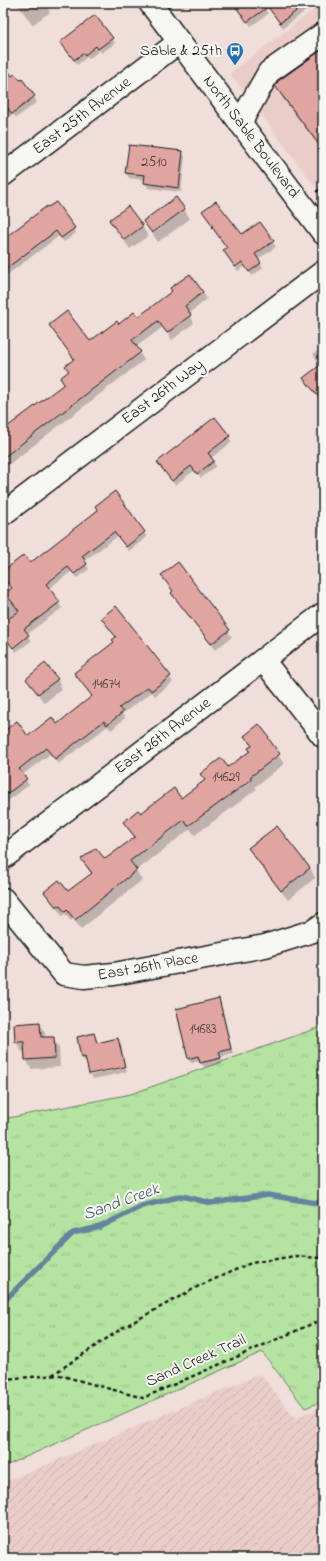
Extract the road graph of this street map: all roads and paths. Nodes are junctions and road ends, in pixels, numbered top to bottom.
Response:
1 (150, 3) edge
2 (323, 34) edge
3 (179, 42) junction
4 (240, 123) junction
5 (3, 175) edge
6 (323, 233) edge
7 (323, 272) edge
8 (3, 514) edge
9 (323, 614) edge
10 (263, 660) junction
11 (323, 736) edge
12 (3, 858) edge
13 (3, 899) edge
14 (323, 924) edge
15 (323, 1260) edge
16 (323, 1319) edge
17 (51, 1375) junction
18 (3, 1379) edge

1 - 3 street, North Sable Boulevard
2 - 4 street
3 - 4 street, North Sable Boulevard
3 - 5 street, East 25th Avenue
4 - 6 street, North Sable Boulevard
7 - 8 street, East 26th Way
9 - 10 street, East 26th Avenue
10 - 11 street
10 - 12 street, East 26th Avenue
13 - 14 street, East 26th Place
15 - 17 path
16 - 17 path, Sand Creek Trail
17 - 18 path, Sand Creek Trail

